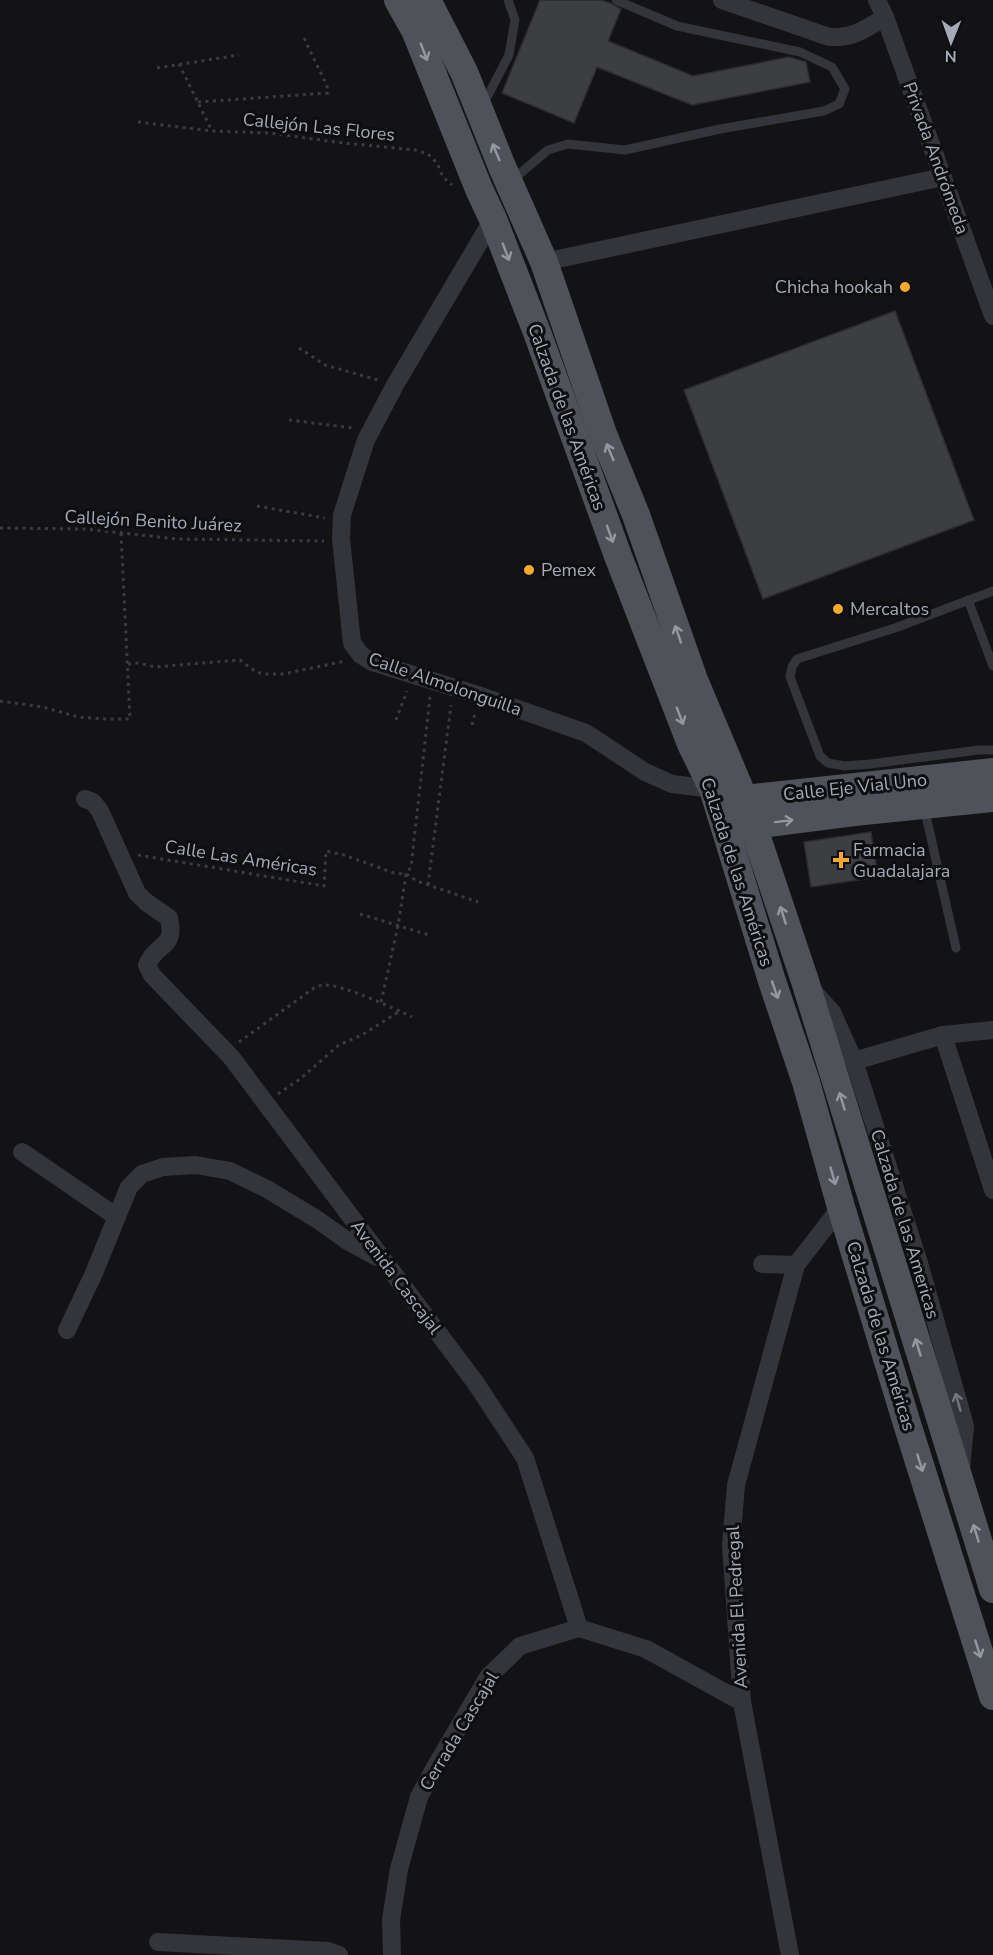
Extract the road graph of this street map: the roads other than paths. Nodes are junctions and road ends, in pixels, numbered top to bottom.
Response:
1 (398, 0) edge
2 (427, 0) edge
3 (508, 0) edge
4 (615, 0) edge
5 (722, 0) edge
6 (881, 5) edge
7 (479, 113) junction
8 (943, 177) junction
9 (509, 183) junction
10 (493, 219) junction
11 (543, 262) junction
12 (993, 316) edge
13 (993, 591) edge
14 (968, 600) junction
15 (993, 666) edge
16 (993, 750) edge
17 (993, 772) edge
18 (728, 794) junction
19 (993, 798) edge
20 (85, 799) dead end
21 (924, 805) junction
22 (740, 829) junction
23 (956, 948) dead end
24 (805, 981) junction
25 (993, 1030) edge
26 (943, 1035) junction
27 (854, 1061) junction
28 (22, 1152) dead end
29 (993, 1190) edge
30 (841, 1207) junction
31 (117, 1217) junction
32 (383, 1261) junction
33 (762, 1264) dead end
34 (796, 1265) junction
35 (67, 1330) dead end
36 (960, 1481) junction
37 (993, 1589) edge
38 (579, 1628) junction
39 (993, 1696) edge
40 (742, 1702) junction
41 (158, 1942) dead end
42 (339, 1955) edge
43 (392, 1955) edge
44 (790, 1955) edge

1 -> 10 main road, Calzada de las Américas
2 - 7 main road, Calzada de las Américas
3 - 7 lane
4 - 9 lane
5 - 6 street
6 - 8 street, Privada Andrómeda
9 -> 7 main road, Calzada de las Américas
8 - 11 street
8 - 12 street, Privada Andrómeda
9 - 11 main road, Calzada de las Américas
10 -> 18 main road, Calzada de las Américas
10 - 18 street, Calle Almolonguilla
18 -> 11 main road, Calzada de las Américas
13 - 14 lane
14 - 15 lane
14 - 16 lane
17 - 18 main road, Calle Eje Vial Uno
18 - 22 main road, Calzada de las Américas
19 - 21 main road, Calle Eje Vial Uno
20 - 32 street, Avenida Cascajal
22 -> 21 main road, Calle Eje Vial Uno
21 - 23 lane
24 -> 22 main road, Calzada de las Américas
22 -> 30 main road, Calzada de las Américas
24 - 27 street, Calzada de las Americas
36 -> 24 main road, Calzada de las Américas
25 - 26 street
26 - 27 street
26 - 29 street
36 -> 27 street, Calzada de las Americas
28 - 31 street
30 - 34 street, Avenida El Pedregal
30 -> 39 main road, Calzada de las Américas
31 - 32 street
31 - 35 street
32 - 38 street, Avenida Cascajal
33 - 34 street
34 - 40 street, Avenida El Pedregal
37 -> 36 main road, Calzada de las Américas
38 - 40 street
38 - 43 street, Cerrada Cascajal
40 - 44 street, Avenida El Pedregal
41 - 42 street

